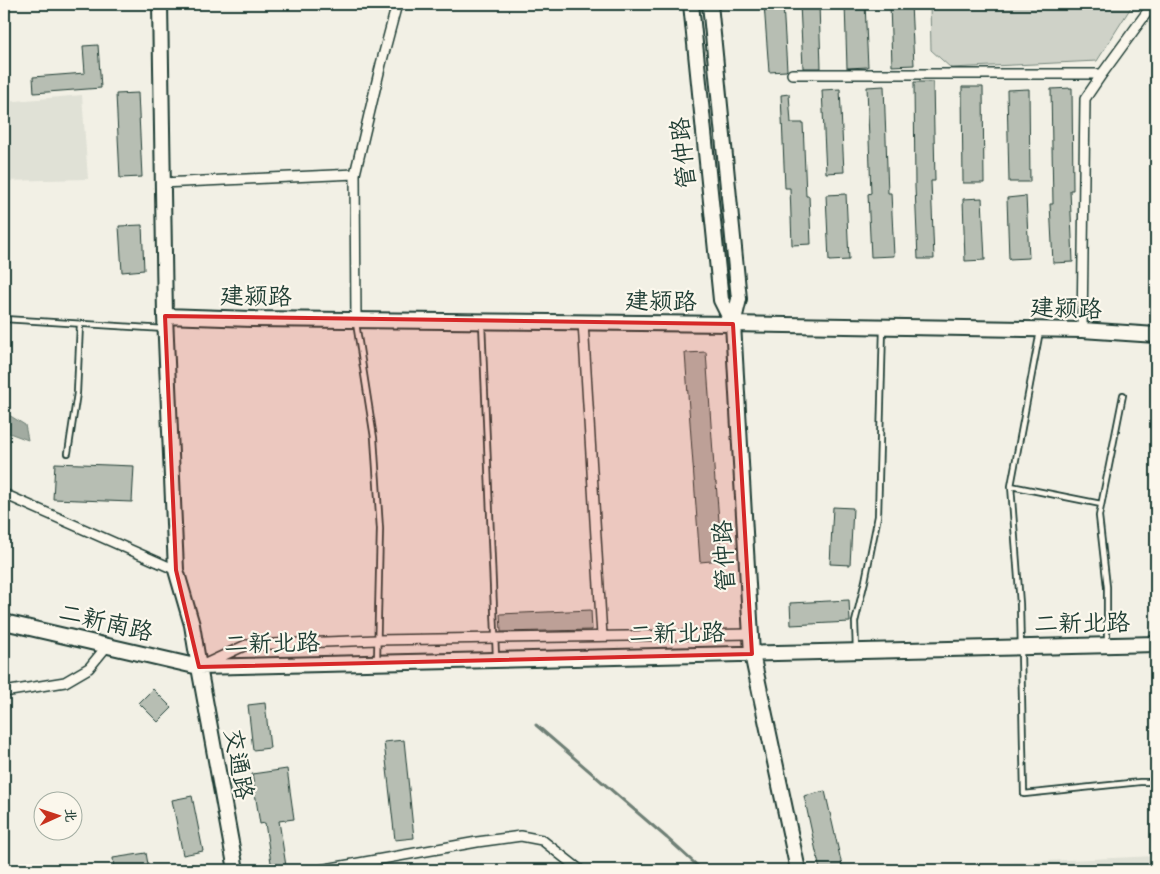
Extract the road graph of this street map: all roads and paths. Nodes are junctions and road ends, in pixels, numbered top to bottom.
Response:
1 (160, 4) edge
2 (396, 4) edge
3 (690, 4) edge
4 (710, 4) edge
5 (1153, 4) edge
6 (792, 74) dead end
7 (1102, 74) junction
8 (354, 174) junction
9 (162, 183) junction
10 (4, 319) edge
11 (356, 320) junction
12 (482, 321) junction
13 (165, 322) junction
14 (583, 322) junction
15 (80, 324) junction
16 (733, 324) junction
17 (883, 327) junction
18 (1040, 330) junction
19 (1082, 330) junction
20 (1156, 335) edge
21 (1123, 395) dead end
22 (68, 452) dead end
23 (1010, 486) junction
24 (4, 494) edge
25 (1101, 504) junction
26 (176, 570) junction
27 (4, 622) edge
28 (751, 634) junction
29 (602, 636) junction
30 (495, 638) junction
31 (377, 640) junction
32 (1156, 644) edge
33 (1107, 645) junction
34 (106, 646) junction
35 (1021, 647) junction
36 (856, 651) junction
37 (752, 654) junction
38 (496, 660) junction
39 (377, 663) junction
40 (199, 667) junction
41 (4, 692) edge
42 (1156, 782) edge
43 (236, 870) edge
44 (320, 870) edge
45 (580, 870) edge
46 (798, 870) edge

1 - 9 street, 交通路
2 - 8 street
3 - 16 street, 管仲路
4 - 16 street, 管仲路
5 - 7 street
6 - 7 street
7 - 19 street
8 - 9 street
8 - 11 street
9 - 13 street, 交通路
10 - 15 lane
11 - 12 street, 建颍路
11 - 13 street, 建颍路
11 - 31 lane
12 - 14 street, 建颍路
12 - 30 lane
13 - 15 lane
13 - 26 street, 交通路
14 - 16 street, 建颍路
14 - 29 street
15 - 22 lane
16 - 17 street, 建颍路
16 - 28 street, 管仲路
17 - 18 street, 建颍路
17 - 36 lane
18 - 19 street, 建颍路
18 - 23 lane
19 - 20 street, 建颍路
21 - 25 lane
23 - 25 lane
23 - 35 lane
24 - 26 street
25 - 33 lane
26 - 40 street, 交通路
27 - 34 street, 二新南路
28 - 29 street
28 - 37 street, 管仲路
29 - 30 street
30 - 31 street
30 - 38 lane
31 - 39 lane
31 - 40 street
32 - 33 street, 二新北路
33 - 35 street, 二新北路
34 - 40 street, 二新南路
34 - 41 street
35 - 36 street, 二新北路
35 - 42 lane
36 - 37 street, 二新北路
37 - 38 street, 二新北路
37 - 46 street, 管仲路
38 - 39 street, 二新北路
39 - 40 street, 二新北路
40 - 43 street, 交通路
44 - 45 street

